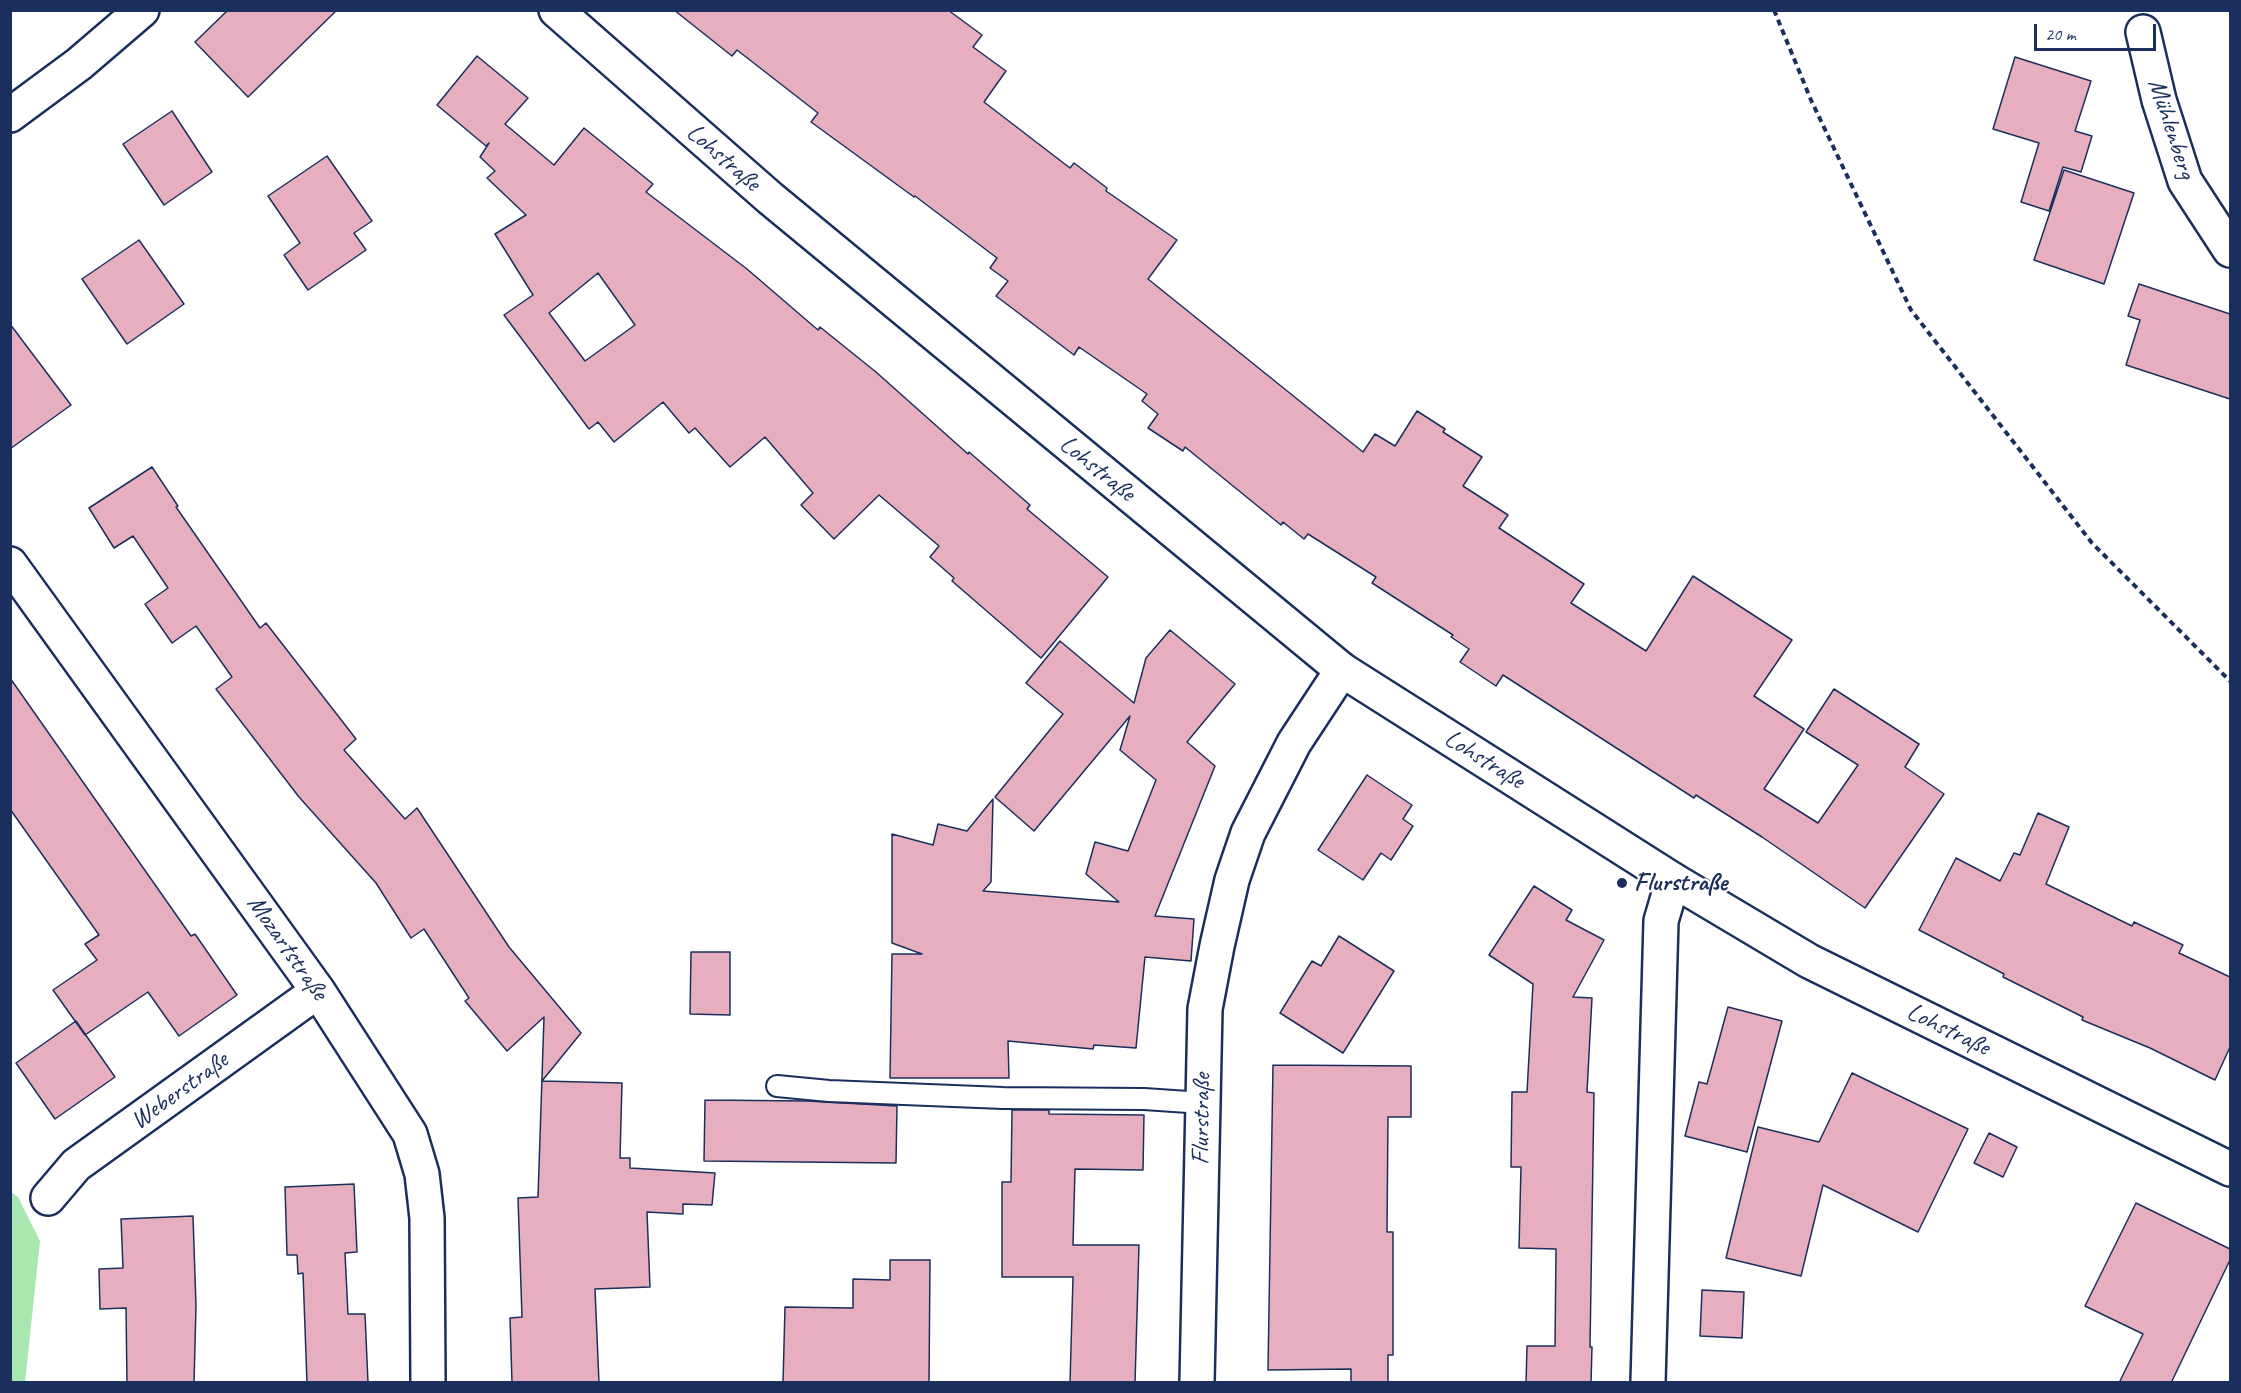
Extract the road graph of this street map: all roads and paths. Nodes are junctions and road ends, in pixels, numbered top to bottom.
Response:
1 (142, 10) edge
2 (556, 10) edge
3 (1774, 10) edge
4 (2143, 32) dead end
5 (10, 115) edge
6 (2230, 249) edge
7 (11, 565) edge
8 (1342, 670) junction
9 (2230, 681) edge
10 (1673, 880) junction
11 (318, 991) junction
12 (777, 1086) dead end
13 (1203, 1103) junction
14 (2230, 1168) edge
15 (48, 1198) dead end
16 (428, 1383) edge
17 (1197, 1383) edge
18 (1648, 1383) edge

1 - 5 street
2 - 8 street, Lohstraße
3 - 9 path
4 - 6 street, Mühlenberg
7 - 11 street, Mozartstraße
8 - 10 street, Lohstraße
8 - 13 street, Flurstraße
10 - 14 street, Lohstraße
10 - 18 street
11 - 15 street, Weberstraße
11 - 16 street, Mozartstraße
12 - 13 lane
13 - 17 street, Flurstraße

